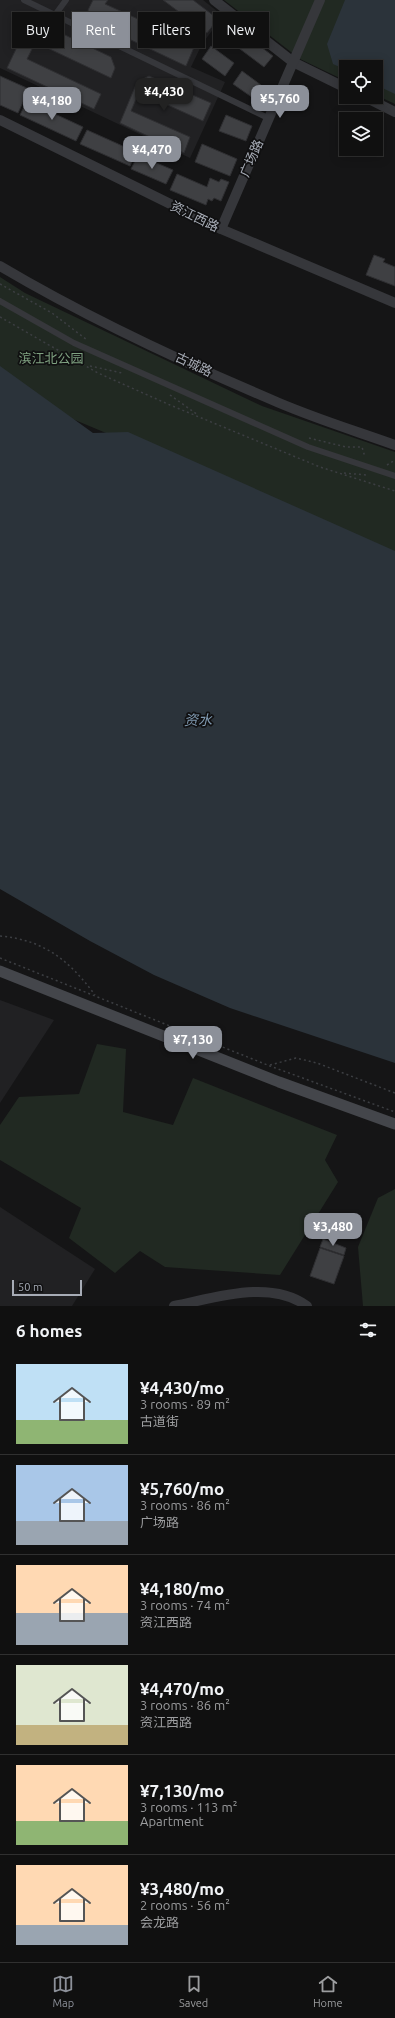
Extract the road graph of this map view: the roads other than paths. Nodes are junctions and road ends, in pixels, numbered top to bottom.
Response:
1 (24, 0) edge
2 (66, 0) edge
3 (214, 0) edge
4 (320, 0) edge
5 (49, 12) edge
6 (57, 12) edge
7 (64, 19) edge
8 (293, 62) junction
9 (339, 85) edge
10 (379, 104) edge
11 (395, 112) edge
12 (268, 118) junction
13 (0, 120) edge
14 (220, 229) junction
15 (0, 266) edge
16 (0, 301) edge
17 (395, 303) edge
18 (395, 445) edge
19 (395, 476) edge
20 (0, 971) edge
21 (395, 1124) edge
22 (174, 1306) edge
23 (308, 1306) edge

1 - 5 street
2 - 6 street
3 - 8 street
4 - 8 street, 广场路
7 - 12 street
8 - 9 street
8 - 12 street, 广场路
10 - 11 street
12 - 14 street, 广场路
13 - 14 street, 资江西路
14 - 17 street, 资江西路
15 - 18 street, 古城路
16 - 19 street
20 - 21 main road
22 - 23 street

